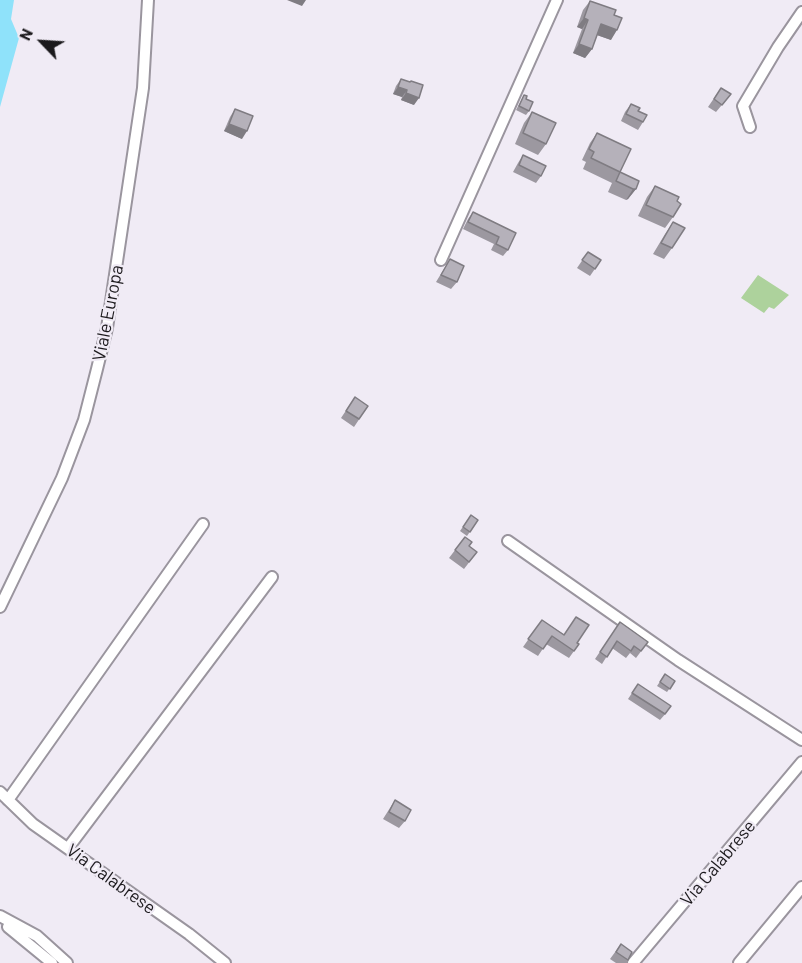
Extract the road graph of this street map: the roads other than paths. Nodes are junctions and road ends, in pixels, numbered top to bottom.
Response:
1 (148, 0) edge
2 (557, 0) edge
3 (802, 12) edge
4 (750, 127) dead end
5 (441, 260) dead end
6 (203, 524) dead end
7 (508, 541) dead end
8 (272, 577) dead end
9 (0, 607) edge
10 (802, 740) edge
11 (802, 762) edge
12 (0, 792) edge
13 (8, 800) junction
14 (68, 848) junction
15 (802, 887) edge
16 (0, 916) edge
17 (0, 921) edge
18 (52, 963) edge
19 (67, 963) edge
20 (225, 963) edge
21 (633, 963) edge
22 (739, 963) edge

1 - 9 street, Viale Europa
2 - 5 street
3 - 4 street
6 - 13 street
7 - 10 street
8 - 14 street
11 - 21 street, Via Calabrese
12 - 13 street, Via Calabrese
13 - 14 street, Via Calabrese
14 - 20 street, Via Calabrese
15 - 22 street
16 - 19 street
17 - 18 street

